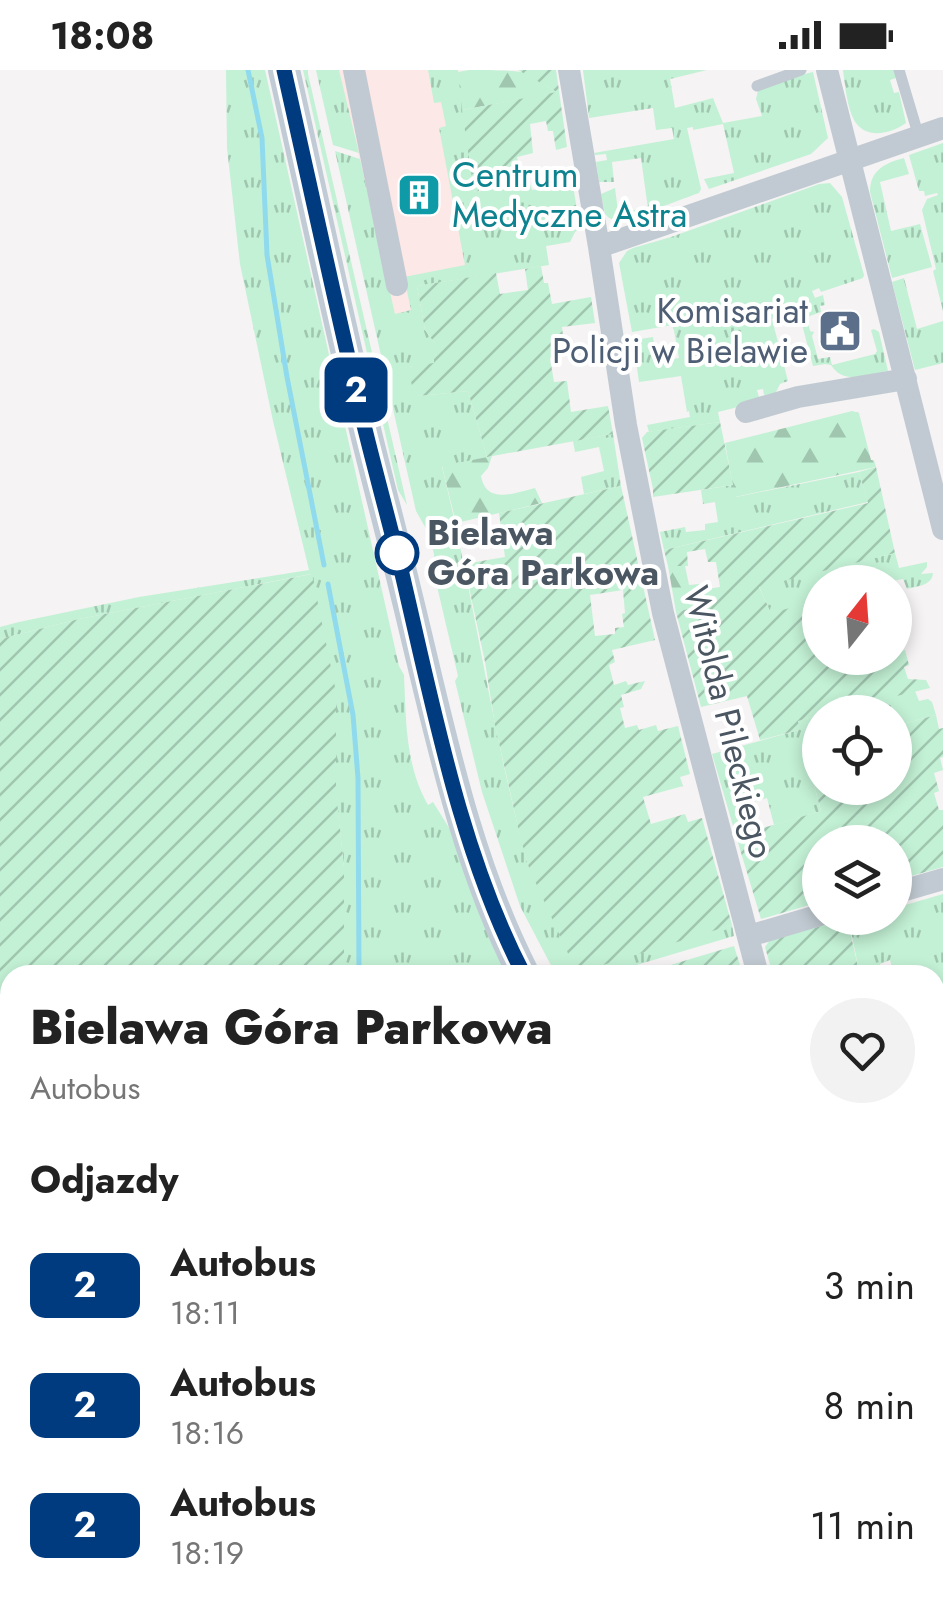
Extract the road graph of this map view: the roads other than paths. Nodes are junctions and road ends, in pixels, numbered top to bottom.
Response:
1 (284, 70) edge
2 (354, 70) edge
3 (570, 70) edge
4 (800, 70) edge
5 (827, 70) edge
6 (900, 70) edge
7 (757, 86) dead end
8 (943, 128) edge
9 (918, 137) junction
10 (849, 160) junction
11 (600, 246) junction
12 (397, 286) dead end
13 (906, 379) junction
14 (746, 412) dead end
15 (943, 529) edge
16 (943, 878) edge
17 (912, 888) edge
18 (802, 920) edge
19 (749, 936) junction
20 (519, 965) edge
21 (756, 965) edge

1 - 20 main road
2 - 12 street
3 - 11 street, Witolda Pileckiego
4 - 7 lane
5 - 10 street
6 - 9 lane
8 - 9 street
9 - 10 street
10 - 11 street
10 - 13 street
11 - 19 street, Witolda Pileckiego
13 - 14 street
13 - 15 street
16 - 17 street
18 - 19 street
19 - 21 street, Witolda Pileckiego

